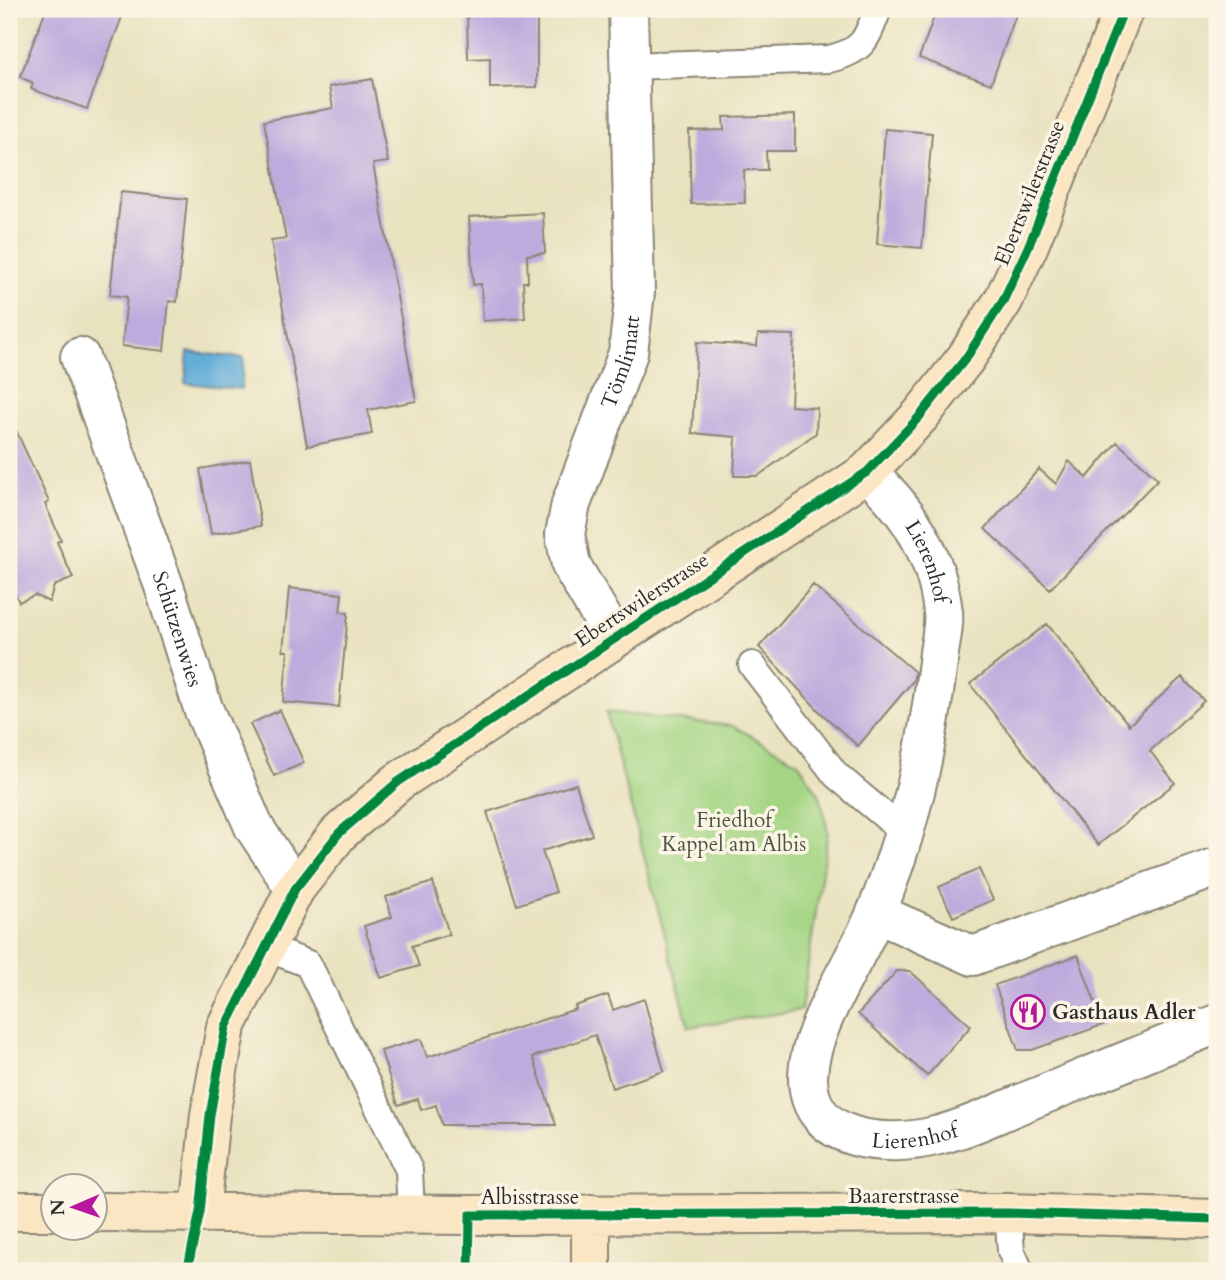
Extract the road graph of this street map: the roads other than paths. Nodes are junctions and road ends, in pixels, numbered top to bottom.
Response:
1 (628, 9) edge
2 (878, 9) edge
3 (1124, 9) edge
4 (629, 66) junction
5 (80, 357) dead end
6 (867, 472) junction
7 (614, 638) junction
8 (752, 665) dead end
9 (904, 832) junction
10 (1217, 867) edge
11 (295, 889) junction
12 (876, 913) junction
13 (265, 947) junction
14 (1217, 1024) edge
15 (9, 1211) edge
16 (38, 1212) edge
17 (108, 1212) edge
18 (200, 1212) junction
19 (1008, 1213) junction
20 (411, 1214) junction
21 (591, 1214) junction
22 (1217, 1219) edge
23 (591, 1271) edge
24 (1020, 1271) edge

1 - 4 street, Tömlimatt
2 - 4 lane
3 - 6 street, Ebertswilerstrasse
4 - 7 street, Tömlimatt
5 - 11 street, Schützenwies
6 - 7 street, Ebertswilerstrasse
6 - 9 street, Lierenhof
7 - 11 street, Ebertswilerstrasse
8 - 9 lane
9 - 12 street, Lierenhof
10 - 12 street
11 - 13 street, Ebertswilerstrasse
12 - 14 street, Lierenhof
13 - 18 street, Ebertswilerstrasse
13 - 20 lane
15 - 16 street
17 - 18 street, Albisstrasse
18 - 20 street, Albisstrasse
19 - 21 street, Baarerstrasse
19 - 22 street, Baarerstrasse
19 - 24 lane
20 - 21 street, Albisstrasse
21 - 23 street

